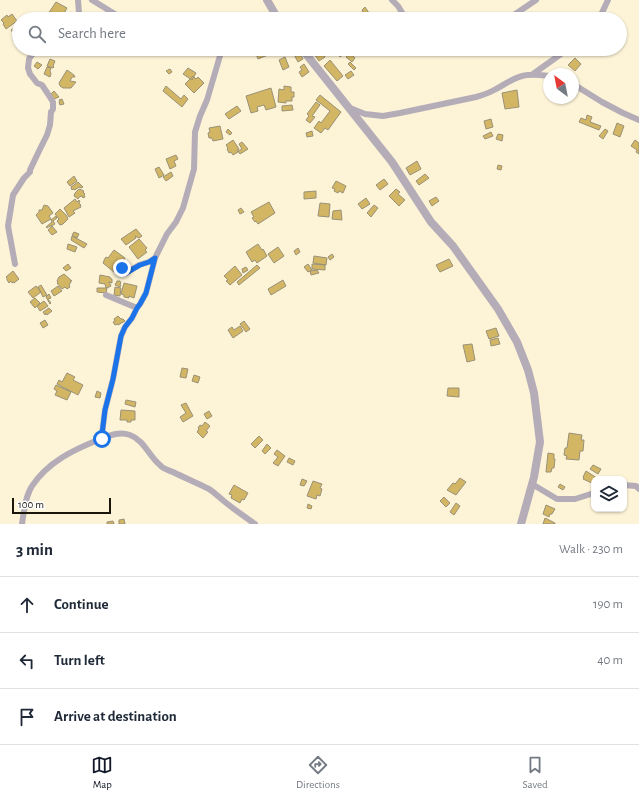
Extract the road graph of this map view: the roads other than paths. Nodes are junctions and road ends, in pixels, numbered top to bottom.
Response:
1 (78, 0) edge
2 (92, 0) edge
3 (267, 0) edge
4 (392, 0) edge
5 (536, 0) edge
6 (600, 0) edge
7 (607, 2) edge
8 (80, 12) edge
9 (112, 12) edge
10 (274, 12) edge
11 (402, 12) edge
12 (518, 12) edge
13 (602, 12) edge
14 (31, 56) edge
15 (220, 56) edge
16 (308, 56) edge
17 (558, 56) edge
18 (533, 74) junction
19 (543, 75) edge
20 (579, 88) edge
21 (350, 108) junction
22 (639, 120) edge
23 (155, 258) junction
24 (15, 264) dead end
25 (122, 268) dead end
26 (106, 295) dead end
27 (137, 308) junction
28 (103, 425) junction
29 (114, 434) junction
30 (102, 439) junction
31 (532, 484) junction
32 (627, 485) edge
33 (639, 489) edge
34 (591, 494) edge
35 (22, 524) edge
36 (255, 524) edge
37 (521, 524) edge

1 - 8 street
2 - 9 street
3 - 10 street
4 - 11 street
5 - 12 street
6 - 7 street
7 - 13 street
14 - 24 street
15 - 23 street
16 - 21 street
17 - 18 street
18 - 19 street
18 - 21 street
20 - 22 street
21 - 31 street
23 - 25 street
23 - 27 street
26 - 27 street
27 - 28 street
28 - 29 street
28 - 30 street
29 - 30 street
29 - 36 street
30 - 35 street
31 - 34 street
31 - 37 street
32 - 33 street

